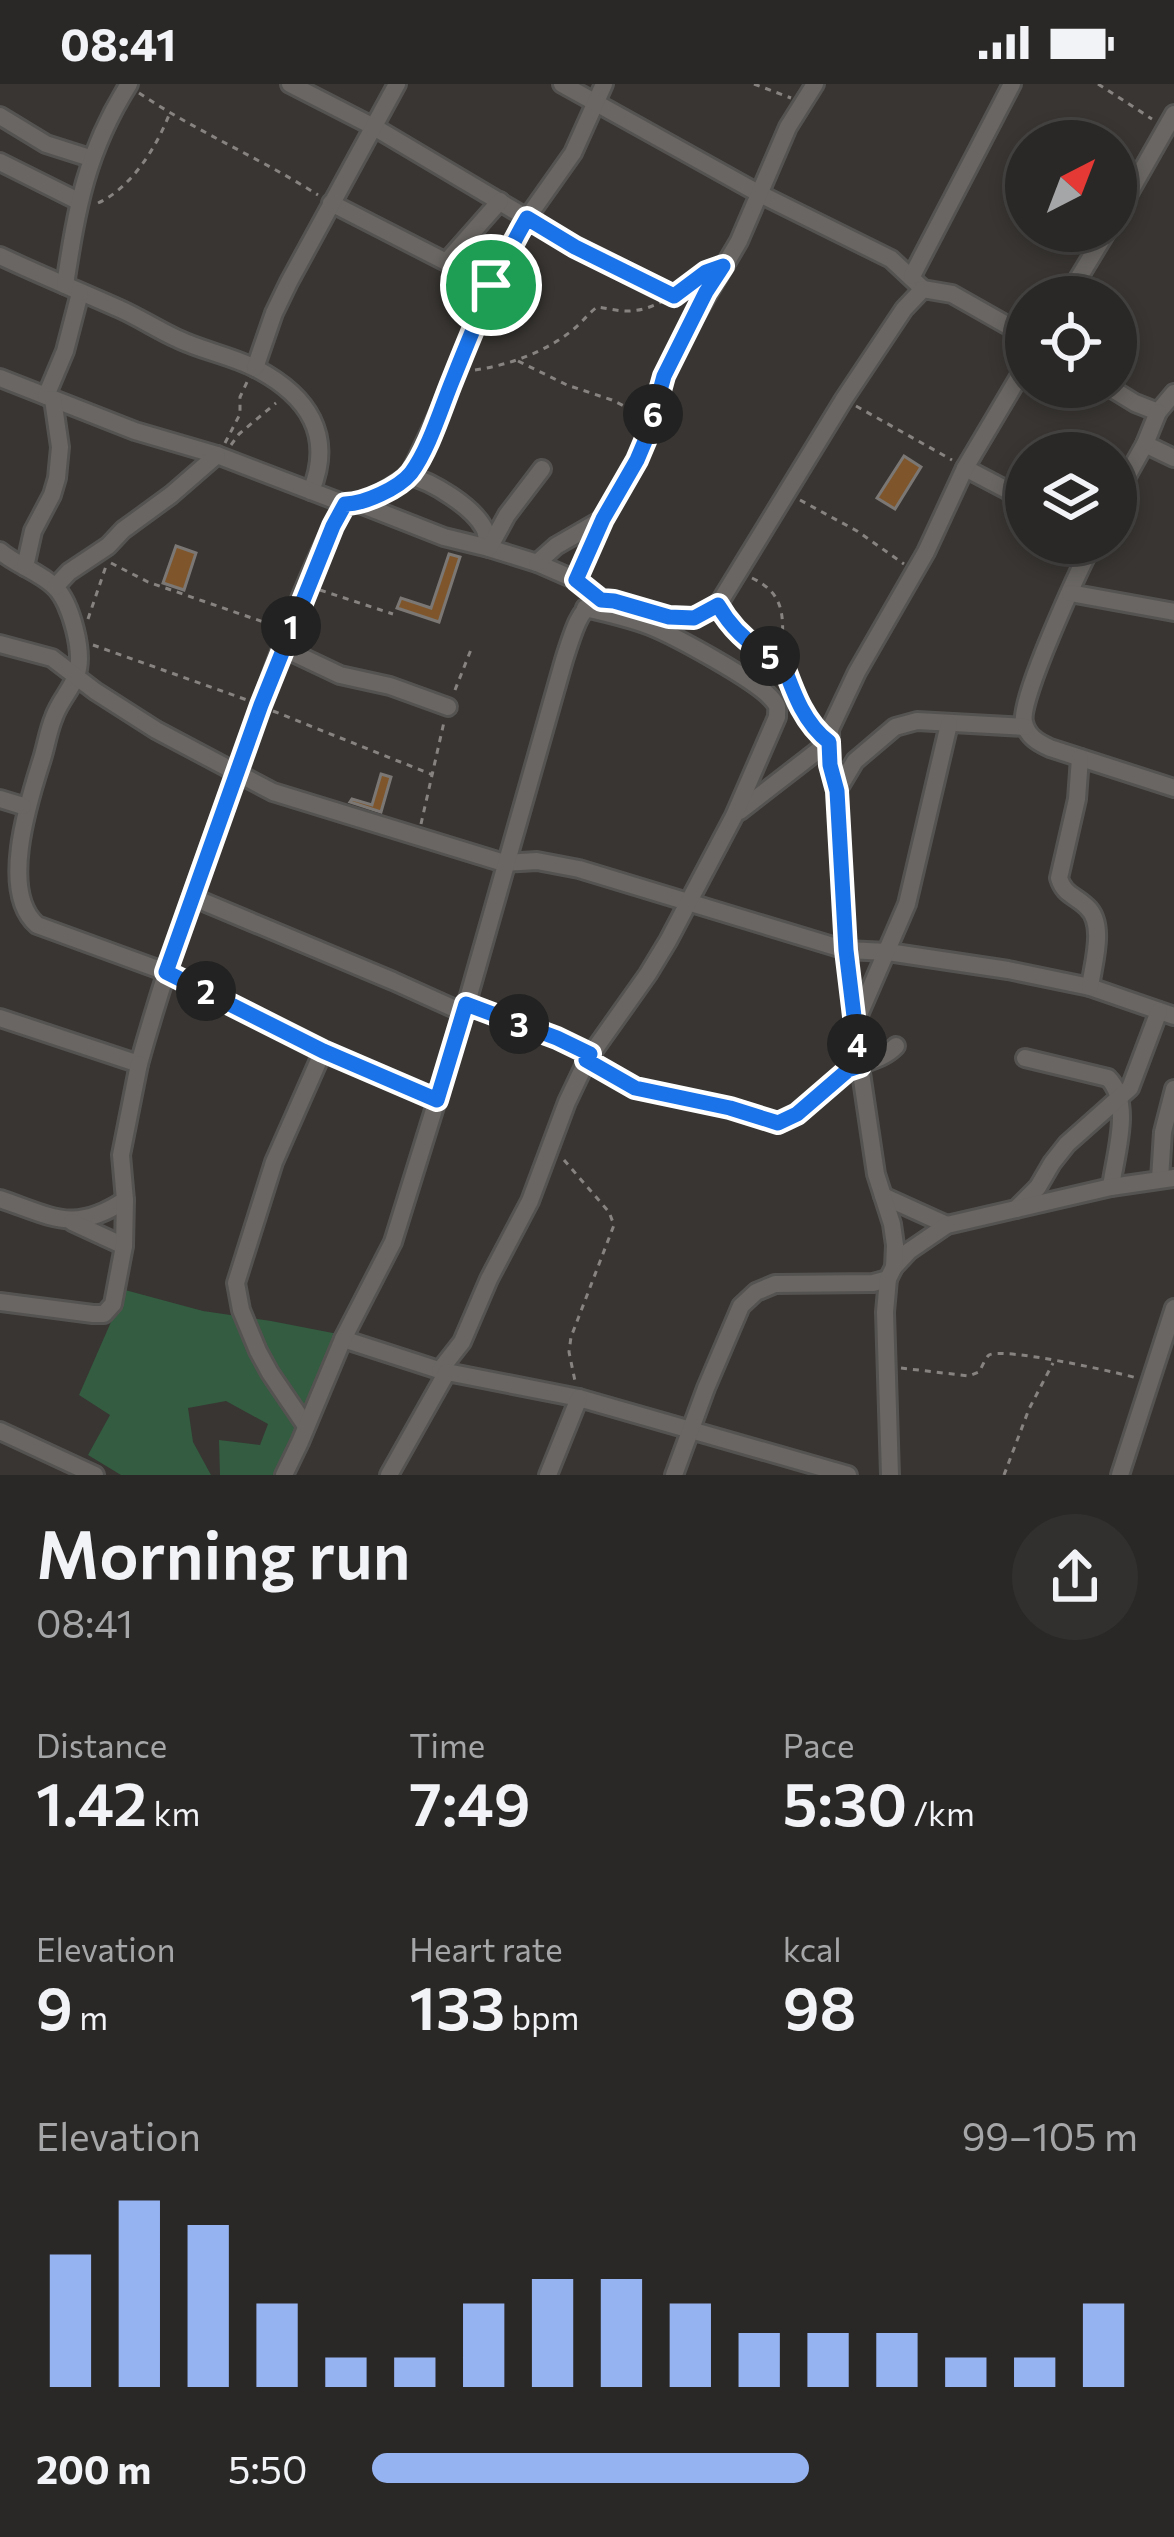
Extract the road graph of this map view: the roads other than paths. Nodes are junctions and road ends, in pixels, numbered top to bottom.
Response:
1 (290, 84) edge
2 (397, 84) edge
3 (562, 84) edge
4 (604, 84) edge
5 (814, 84) edge
6 (1012, 84) edge
7 (128, 85) edge
8 (594, 104) junction
9 (0, 116) edge
10 (1170, 122) edge
11 (374, 127) junction
12 (90, 158) junction
13 (0, 162) edge
14 (1137, 179) edge
15 (758, 193) junction
16 (78, 201) junction
17 (500, 201) junction
18 (331, 203) junction
19 (527, 218) junction
20 (0, 256) edge
21 (447, 261) junction
22 (918, 282) junction
23 (491, 285) junction
24 (72, 289) junction
25 (1005, 324) edge
26 (255, 368) junction
27 (0, 378) edge
28 (1174, 393) edge
29 (50, 398) junction
30 (1005, 400) edge
31 (1137, 405) edge
32 (1158, 412) junction
33 (1145, 445) junction
34 (221, 456) junction
35 (1174, 458) edge
36 (1137, 459) edge
37 (965, 468) junction
38 (542, 469) dead end
39 (409, 476) junction
40 (1005, 489) edge
41 (311, 490) junction
42 (352, 504) junction
43 (603, 519) junction
44 (489, 548) junction
45 (0, 551) edge
46 (537, 563) junction
47 (1083, 564) edge
48 (25, 567) junction
49 (576, 580) junction
50 (56, 587) junction
51 (1070, 593) junction
52 (593, 604) junction
53 (718, 605) junction
54 (1174, 612) edge
55 (286, 639) junction
56 (0, 644) edge
57 (77, 675) junction
58 (448, 707) road end
59 (949, 724) junction
60 (1024, 728) junction
61 (829, 742) junction
62 (1080, 758) junction
63 (236, 774) junction
64 (1174, 788) edge
65 (837, 791) junction
66 (0, 799) edge
67 (23, 806) junction
68 (734, 816) junction
69 (505, 863) junction
70 (192, 897) junction
71 (688, 902) junction
72 (846, 950) junction
73 (888, 952) junction
74 (166, 972) junction
75 (1090, 987) junction
76 (465, 1009) junction
77 (1166, 1013) edge
78 (0, 1018) edge
79 (855, 1024) junction
80 (896, 1046) dead end
81 (323, 1051) junction
82 (588, 1057) junction
83 (1025, 1058) dead end
84 (139, 1064) junction
85 (860, 1066) junction
86 (1174, 1089) edge
87 (437, 1100) junction
88 (1119, 1100) junction
89 (1167, 1179) edge
90 (1111, 1186) junction
91 (883, 1196) junction
92 (0, 1199) edge
93 (125, 1200) junction
94 (1015, 1211) junction
95 (72, 1222) junction
96 (947, 1225) junction
97 (124, 1246) junction
98 (891, 1273) junction
99 (0, 1302) edge
100 (1174, 1309) edge
101 (344, 1339) junction
102 (443, 1371) junction
103 (579, 1398) junction
104 (306, 1426) junction
105 (691, 1429) junction
106 (0, 1431) edge
107 (94, 1475) edge
108 (284, 1475) edge
109 (389, 1475) edge
110 (548, 1475) edge
111 (674, 1475) edge
112 (848, 1475) edge
113 (890, 1475) edge
114 (1120, 1475) edge

1 - 11 street
2 - 11 street
3 - 8 street
4 - 8 street
5 - 15 street
6 - 22 street
7 - 12 street
8 - 15 street
8 - 19 street
9 - 12 street
10 - 14 street
11 - 17 street
11 - 18 street
12 - 16 street
13 - 16 street
15 - 22 street
15 - 43 street
16 - 24 street
17 - 19 street
17 - 21 street
18 - 21 street
18 - 26 street
19 - 23 street
20 - 24 street
21 - 23 street
22 - 25 street
22 - 53 street
23 - 39 street
24 - 26 street
24 - 29 street
26 - 41 street
27 - 29 street
28 - 32 street
29 - 34 street
29 - 48 street
30 - 37 street
31 - 32 street
32 - 33 street
33 - 35 street
33 - 36 street
34 - 41 street
34 - 50 street
37 - 40 street
37 - 61 street
38 - 44 street
39 - 42 street
39 - 44 street
41 - 42 street
42 - 44 street
42 - 55 street
43 - 46 street
43 - 49 street
44 - 46 street
45 - 48 street
46 - 49 street
47 - 51 street
48 - 50 street
49 - 52 street
50 - 57 street
51 - 54 street
51 - 60 street
52 - 53 street
52 - 68 street
52 - 69 street
53 - 61 street
55 - 58 street
55 - 63 street
56 - 57 street
57 - 63 street
57 - 67 street
59 - 60 street
59 - 65 street
59 - 73 street
60 - 62 street
61 - 65 street
61 - 68 street
62 - 64 street
62 - 75 street
63 - 69 street
63 - 70 street
65 - 72 street
66 - 67 street
67 - 74 street
68 - 71 street
69 - 71 street
69 - 76 street
70 - 74 street
70 - 76 street
71 - 72 street
71 - 82 street
72 - 73 street
72 - 79 street
73 - 75 street
73 - 79 street
74 - 81 street
74 - 84 street
75 - 77 street
76 - 82 street
76 - 87 street
77 - 88 street
78 - 84 street
79 - 85 street
80 - 85 street
81 - 87 street
81 - 104 street
82 - 85 street
82 - 102 street
83 - 88 street
84 - 93 street
85 - 91 street
86 - 89 street
87 - 101 street
88 - 90 street
88 - 94 street
89 - 90 street
90 - 94 street
91 - 96 street
91 - 98 street
92 - 95 street
93 - 95 street
93 - 97 street
94 - 96 street
95 - 97 street
96 - 98 street
97 - 99 street
98 - 105 street
98 - 113 street
100 - 114 street
101 - 102 street
101 - 104 street
102 - 103 street
102 - 109 street
103 - 105 street
103 - 110 street
104 - 108 street
105 - 111 street
105 - 112 street
106 - 107 street

